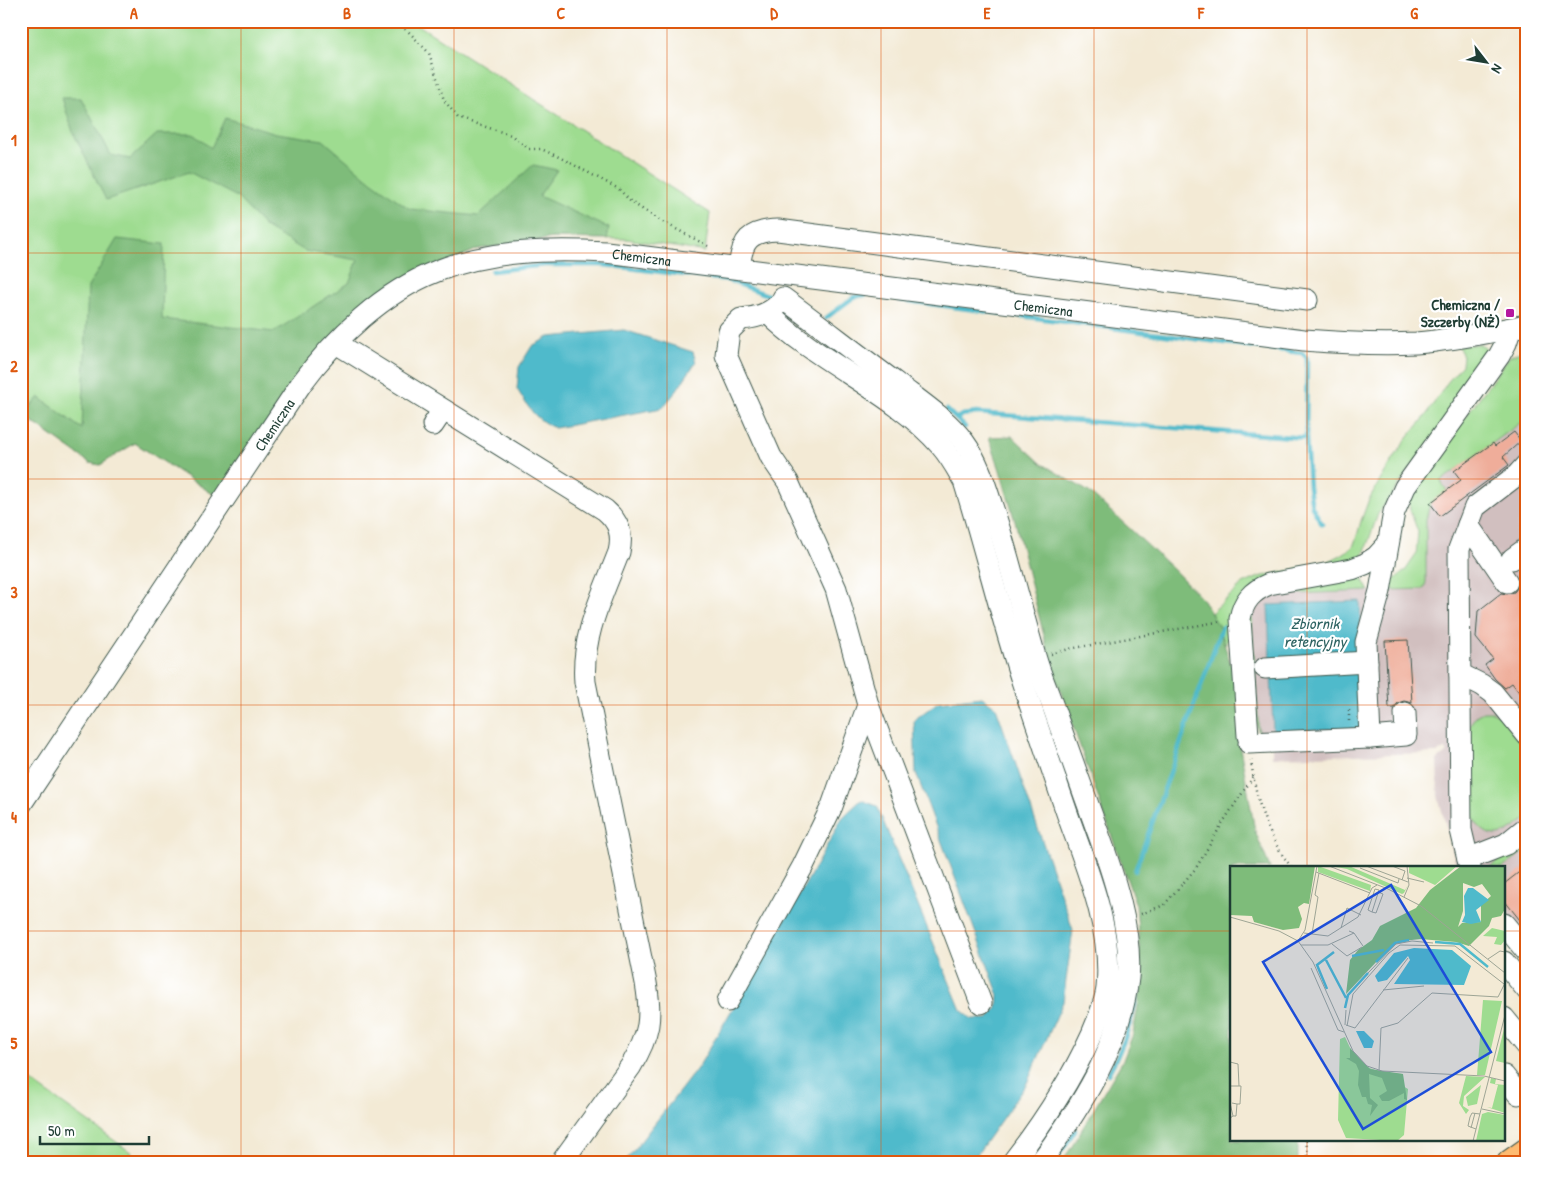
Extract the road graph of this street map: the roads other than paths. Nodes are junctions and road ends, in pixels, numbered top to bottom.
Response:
1 (739, 268) junction
2 (788, 275) junction
3 (783, 298) junction
4 (1307, 300) dead end
5 (768, 313) junction
6 (1519, 326) edge
7 (336, 343) junction
8 (1527, 464) edge
9 (1468, 525) junction
10 (1388, 544) junction
11 (1507, 582) dead end
12 (1367, 662) junction
13 (1265, 668) dead end
14 (1460, 674) junction
15 (868, 705) junction
16 (1405, 713) dead end
17 (1527, 735) edge
18 (1370, 738) junction
19 (21, 804) edge
20 (1527, 827) edge
21 (1469, 863) edge
22 (1506, 926) edge
23 (1527, 952) edge
24 (1506, 964) edge
25 (1527, 990) edge
26 (728, 1001) dead end
27 (981, 1003) dead end
28 (1506, 1020) edge
29 (1527, 1046) edge
30 (1506, 1079) edge
31 (1527, 1088) edge
32 (1527, 1151) edge
33 (561, 1163) edge
34 (1012, 1163) edge
35 (1040, 1163) edge
36 (1510, 1163) edge

1 - 2 street, Chemiczna
1 - 4 street
1 - 7 street, Chemiczna
2 - 3 street
2 - 6 street, Chemiczna
3 - 5 street
3 - 35 street
5 - 15 street
5 - 34 street
6 - 10 street
7 - 19 street, Chemiczna
7 - 33 street
8 - 9 street
9 - 11 street
9 - 14 street
10 - 12 street
10 - 18 street
12 - 13 street
12 - 18 street
14 - 17 street
14 - 21 street
15 - 26 street
15 - 27 street
16 - 18 street
20 - 21 street
22 - 23 street
24 - 25 street
28 - 29 street
30 - 31 street
32 - 36 main road

